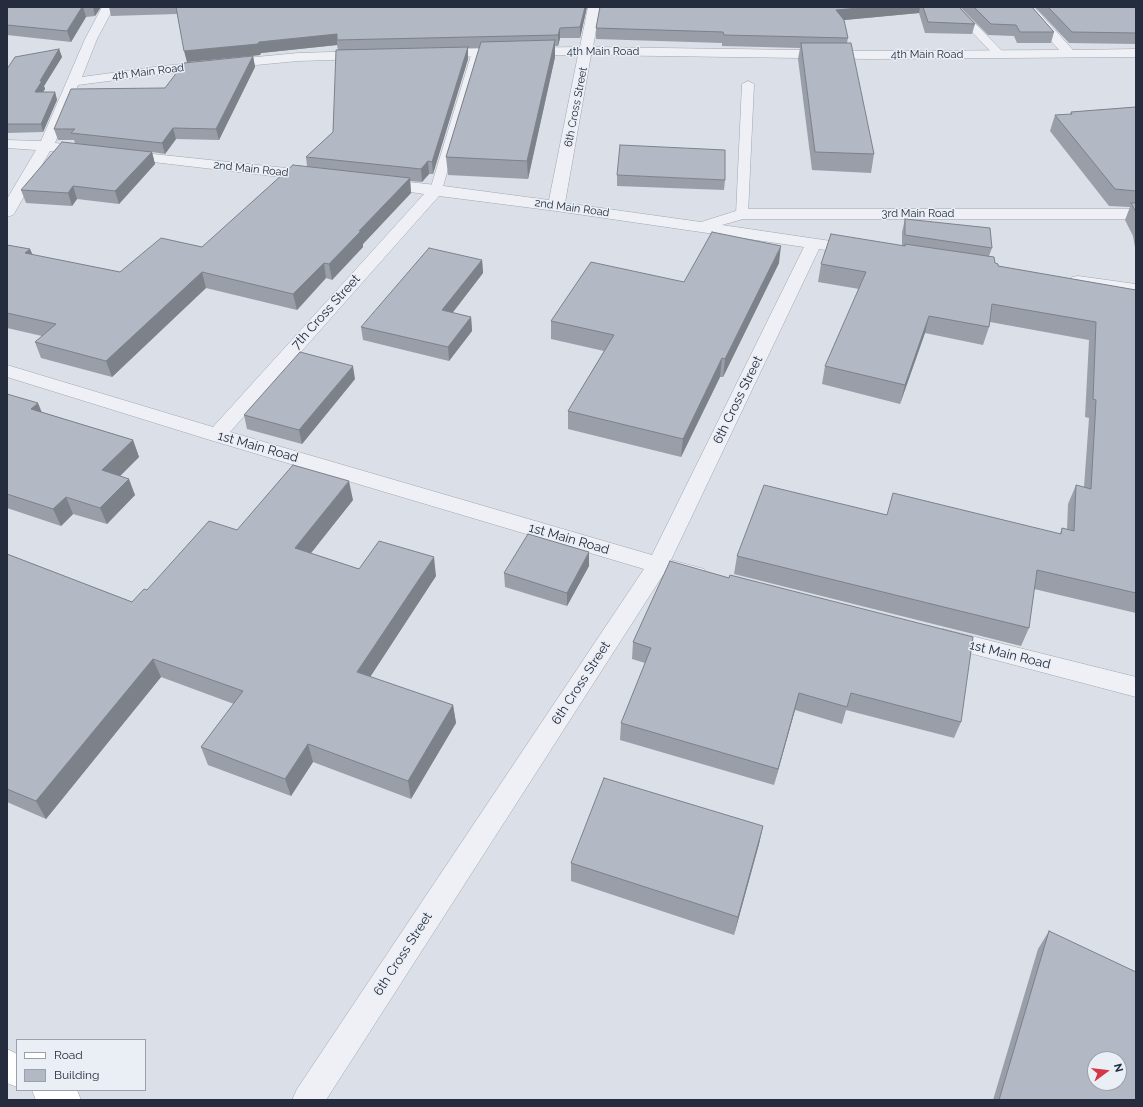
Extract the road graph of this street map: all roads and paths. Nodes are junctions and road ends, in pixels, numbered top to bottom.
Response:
1 (108, 7) edge
2 (594, 7) edge
3 (953, 7) edge
4 (1027, 7) edge
5 (587, 51) junction
6 (477, 52) junction
7 (1136, 53) edge
8 (423, 54) edge
9 (999, 54) junction
10 (1070, 54) junction
11 (376, 55) edge
12 (72, 82) junction
13 (748, 84) dead end
14 (7, 144) edge
15 (46, 146) junction
16 (327, 178) edge
17 (366, 182) edge
18 (436, 190) junction
19 (556, 206) junction
20 (7, 212) edge
21 (742, 214) junction
22 (1136, 214) edge
23 (703, 226) junction
24 (814, 243) junction
25 (876, 252) edge
26 (1065, 279) edge
27 (1136, 289) edge
28 (7, 371) edge
29 (217, 435) junction
30 (658, 565) junction
31 (712, 579) edge
32 (928, 634) edge
33 (1136, 687) edge
34 (7, 1066) edge
35 (16, 1070) edge
36 (50, 1091) edge
37 (65, 1100) edge
38 (308, 1100) edge

1 - 12 street
2 - 5 street, 6th Cross Street
3 - 9 lane
4 - 10 street
5 - 6 street, 4th Main Road
5 - 9 street, 4th Main Road
5 - 19 street, 6th Cross Street
6 - 8 street, 4th Main Road
6 - 18 lane
7 - 10 street, 4th Main Road
9 - 10 street, 4th Main Road
11 - 12 street, 4th Main Road
12 - 15 street
13 - 21 lane
14 - 15 street, 2nd Main Road
15 - 16 street, 2nd Main Road
15 - 20 street
17 - 18 street, 2nd Main Road
18 - 19 street, 2nd Main Road
18 - 29 street, 7th Cross Street
19 - 23 street, 2nd Main Road
21 - 22 street, 3rd Main Road
21 - 23 street, 3rd Main Road
23 - 24 street, 2nd Main Road
24 - 25 street, 2nd Main Road
24 - 30 street, 6th Cross Street
26 - 27 street
28 - 29 street, 1st Main Road
29 - 30 street, 1st Main Road
30 - 31 street, 1st Main Road
30 - 38 street, 6th Cross Street
32 - 33 street, 1st Main Road
34 - 35 main road
36 - 37 main road

